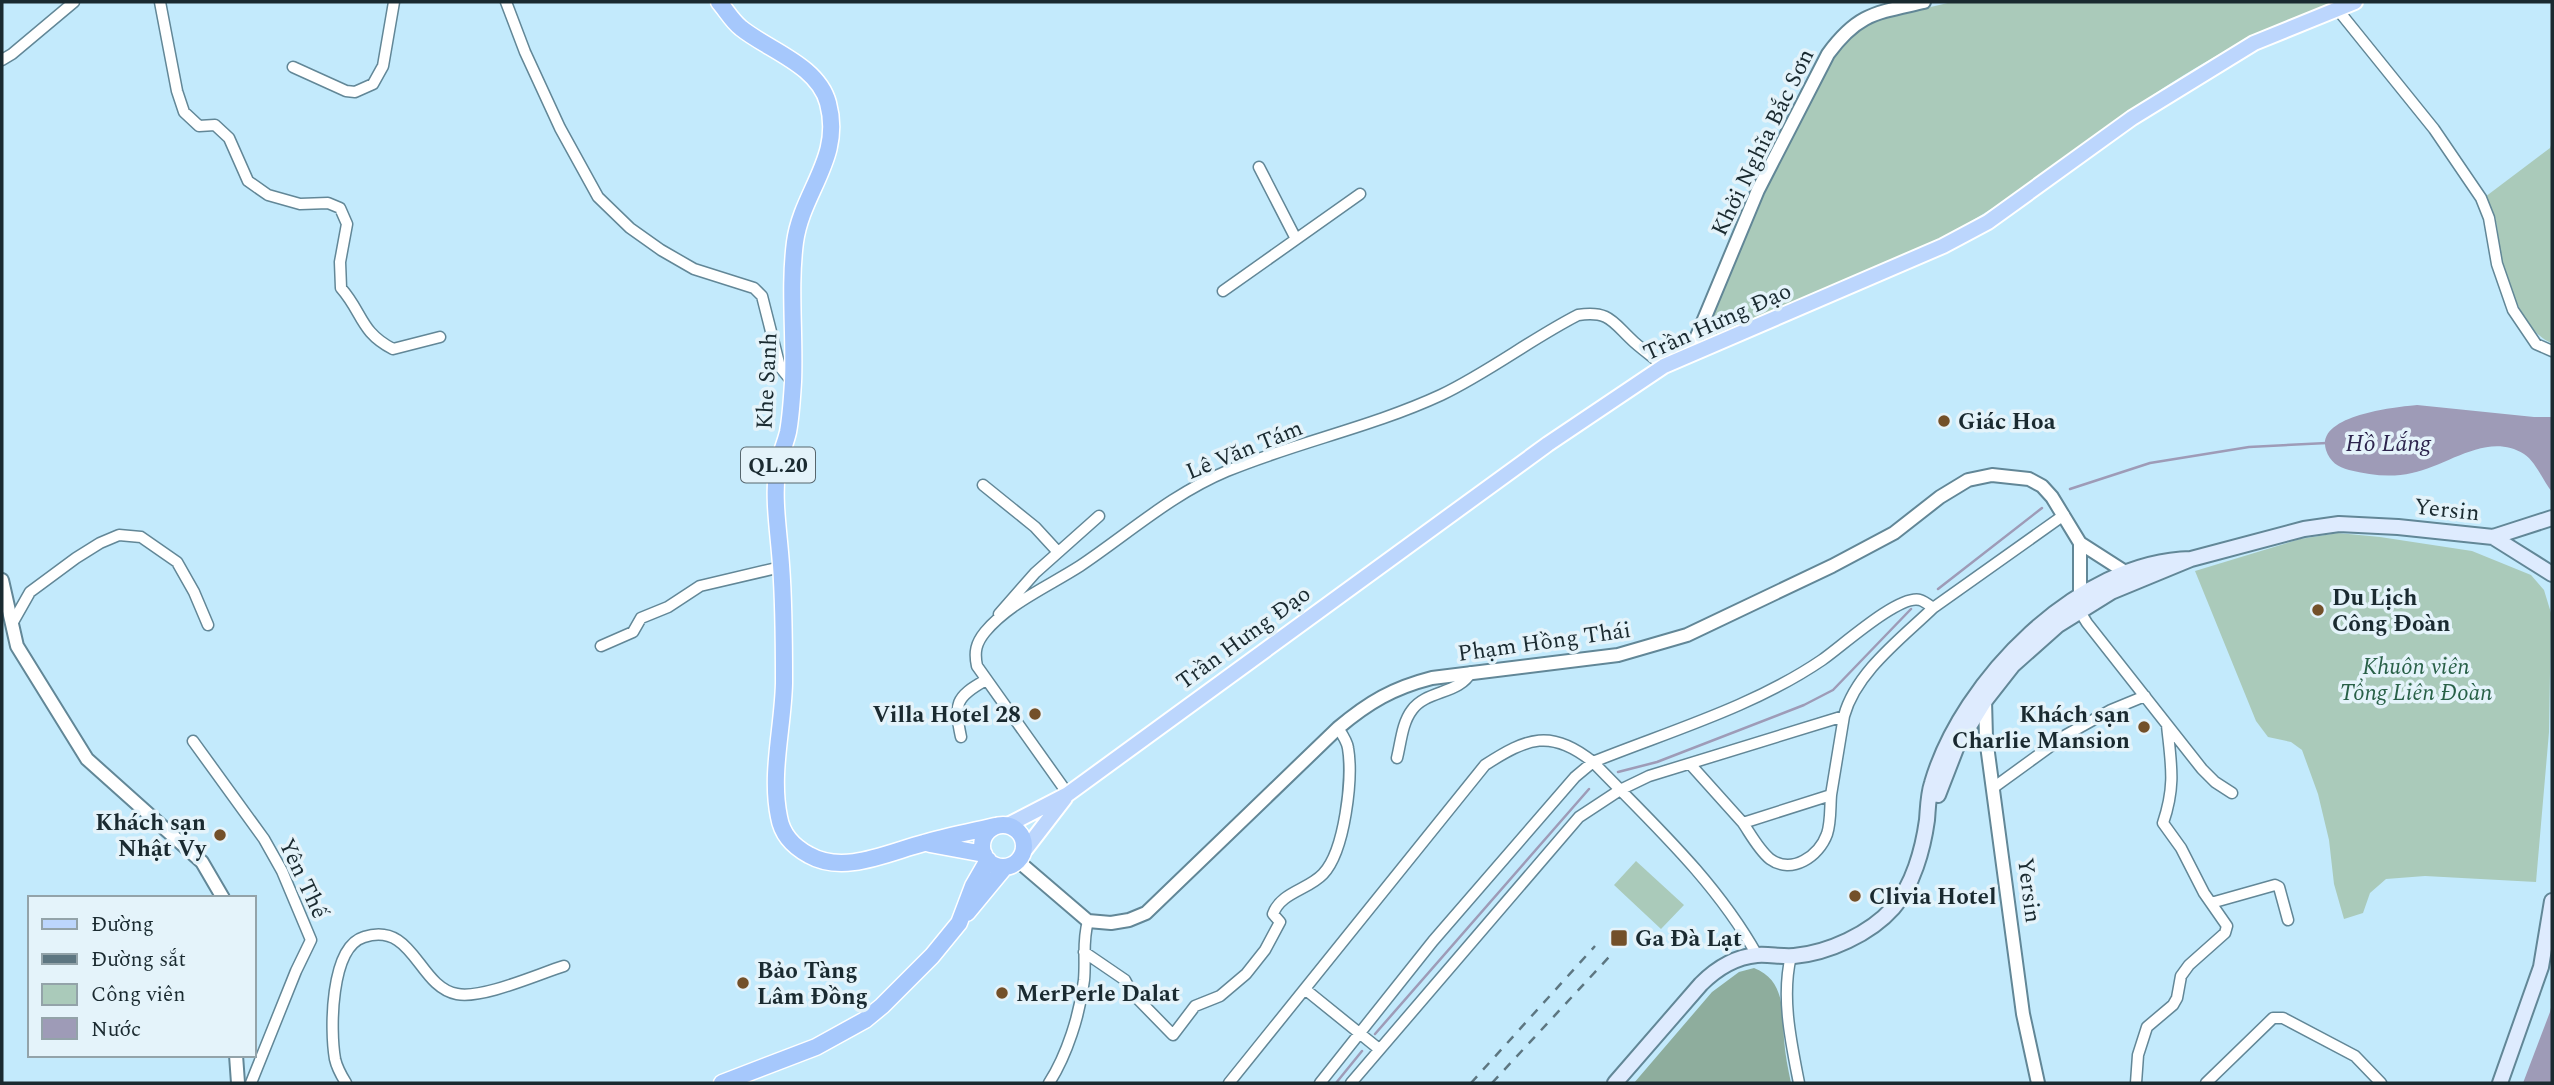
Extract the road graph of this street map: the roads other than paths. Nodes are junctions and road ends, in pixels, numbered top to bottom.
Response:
1 (74, 2) edge
2 (160, 2) edge
3 (394, 2) edge
4 (506, 2) edge
5 (719, 2) edge
6 (1924, 2) edge
7 (2355, 2) edge
8 (2338, 10) junction
9 (2, 60) edge
10 (293, 67) dead end
11 (1259, 167) dead end
12 (1360, 194) dead end
13 (1296, 239) junction
14 (1223, 291) dead end
15 (440, 337) dead end
16 (2552, 351) edge
17 (1690, 353) junction
18 (1664, 366) junction
19 (793, 383) junction
20 (984, 485) dead end
21 (2064, 514) junction
22 (1099, 516) dead end
23 (2552, 519) edge
24 (2493, 537) junction
25 (2080, 543) junction
26 (1058, 552) junction
27 (781, 567) junction
28 (2552, 574) edge
29 (2131, 577) junction
30 (2, 580) edge
31 (2080, 603) junction
32 (1933, 608) junction
33 (13, 622) junction
34 (208, 625) dead end
35 (986, 631) junction
36 (601, 646) dead end
37 (1471, 672) junction
38 (1992, 676) junction
39 (986, 680) junction
40 (2145, 696) junction
41 (1984, 702) junction
42 (1844, 716) junction
43 (2167, 725) junction
44 (1338, 728) junction
45 (961, 737) dead end
46 (193, 741) dead end
47 (1397, 758) dead end
48 (1593, 762) junction
49 (1690, 764) junction
50 (1620, 789) junction
51 (1993, 789) junction
52 (2232, 793) dead end
53 (1068, 794) junction
54 (1831, 795) junction
55 (1926, 822) junction
56 (1743, 823) junction
57 (1001, 825) junction
58 (924, 843) junction
59 (986, 857) junction
60 (1016, 859) junction
61 (222, 896) edge
62 (2552, 901) edge
63 (2211, 903) junction
64 (1088, 920) junction
65 (2288, 920) dead end
66 (959, 923) junction
67 (1084, 952) junction
68 (1757, 955) junction
69 (1791, 956) junction
70 (564, 965) dead end
71 (1306, 989) junction
72 (1361, 1033) junction
73 (1379, 1049) junction
74 (236, 1057) edge
75 (238, 1083) edge
76 (251, 1083) edge
77 (346, 1083) edge
78 (722, 1083) edge
79 (1049, 1083) edge
80 (1229, 1083) edge
81 (1320, 1083) edge
82 (1351, 1083) edge
83 (1615, 1083) edge
84 (1799, 1083) edge
85 (2038, 1083) edge
86 (2136, 1083) edge
87 (2206, 1083) edge
88 (2381, 1083) edge
89 (2500, 1083) edge

1 - 9 street
2 - 15 street
3 - 10 street
4 - 19 street
5 - 19 highway, Khe Sanh / QL.20
6 - 17 street, Khởi Nghĩa Bắc Sơn
7 - 8 main road, Trần Hưng Đạo
8 - 16 street
8 - 17 main road, Trần Hưng Đạo
11 - 13 street
12 - 13 street
13 - 14 street
17 - 18 main road, Trần Hưng Đạo
18 - 35 street, Lê Văn Tám
18 - 53 main road, Trần Hưng Đạo
19 - 27 highway, Khe Sanh / QL.20
20 - 26 street
21 - 25 street, Phạm Hồng Thái
21 - 32 street
21 - 37 street, Phạm Hồng Thái
22 - 26 street
23 - 24 main road, Yersin
24 - 28 main road, Yersin
24 - 29 main road, Yersin
25 - 29 street
25 - 31 street, Phạm Hồng Thái
26 - 35 street
27 - 36 street
27 - 58 highway, Khe Sanh / QL.20
29 - 31 main road, Yersin
30 - 33 street
31 - 38 main road, Yersin
31 - 40 street
31 - 41 main road, Yersin
32 - 42 street
32 - 48 street
33 - 34 street
33 - 61 street
35 - 39 street
37 - 44 street, Phạm Hồng Thái
37 - 47 street
38 - 41 street, Yersin
38 - 55 main road
39 - 45 street
39 - 53 street
40 - 43 street
40 - 51 street
41 - 51 street, Yersin
41 - 55 main road
42 - 49 street
42 - 54 street
43 - 52 street
43 - 63 street
44 - 64 street, Phạm Hồng Thái
44 - 67 street
46 - 76 street, Yên Thế
48 - 50 street
48 - 71 street
48 - 72 street
49 - 50 street
49 - 56 street
50 - 68 street
50 - 73 street
51 - 85 street, Yersin
53 - 57 main road, Trần Hưng Đạo
53 - 60 main road, Trần Hưng Đạo
54 - 56 street
54 - 56 street
55 - 69 main road
57 - 58 highway, Khe Sanh / QL.20
57 - 59 highway
57 - 60 highway
58 - 59 highway, Khe Sanh / QL.20
59 - 60 highway, QL.20
59 - 66 highway
60 - 64 street
60 - 66 highway
62 - 89 main road
63 - 65 street
63 - 86 street
64 - 67 street
66 - 78 highway
67 - 79 street
68 - 69 main road
68 - 83 main road
69 - 84 street
70 - 77 street
71 - 72 street
71 - 80 street
72 - 73 street
72 - 81 street
73 - 82 street
74 - 75 street
87 - 88 street

